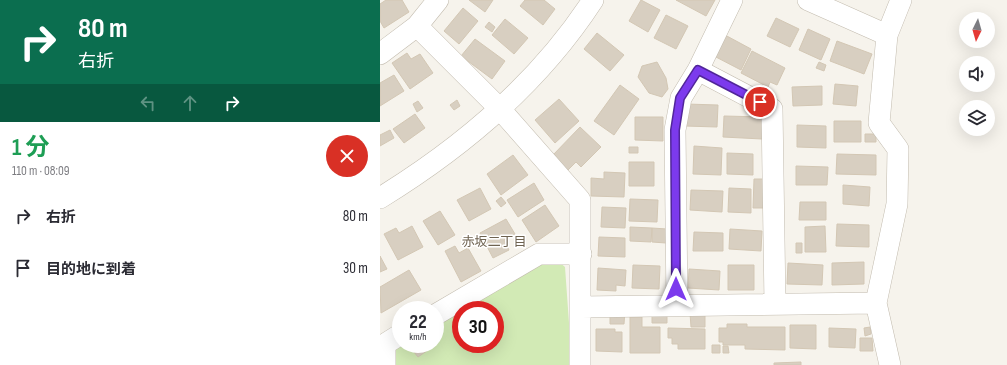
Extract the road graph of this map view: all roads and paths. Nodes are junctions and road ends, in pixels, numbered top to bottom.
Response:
1 (438, 0) edge
2 (593, 0) edge
3 (732, 0) edge
4 (808, 0) edge
5 (901, 0) edge
6 (417, 26) junction
7 (887, 35) junction
8 (380, 54) edge
9 (698, 70) junction
10 (500, 109) junction
11 (380, 198) edge
12 (581, 254) junction
13 (876, 302) junction
14 (775, 304) junction
15 (677, 305) junction
16 (581, 306) junction
17 (444, 310) edge
18 (392, 340) edge
19 (385, 365) edge
20 (580, 365) edge
21 (890, 365) edge

1 - 6 street
2 - 10 street
3 - 9 street
4 - 7 street
5 - 7 street
6 - 8 street
6 - 10 street
7 - 13 street
9 - 14 street
9 - 15 street
10 - 11 street
10 - 12 street
12 - 16 street
12 - 17 street
13 - 14 street
13 - 21 street
14 - 15 street
15 - 16 street
16 - 20 street
18 - 19 street

